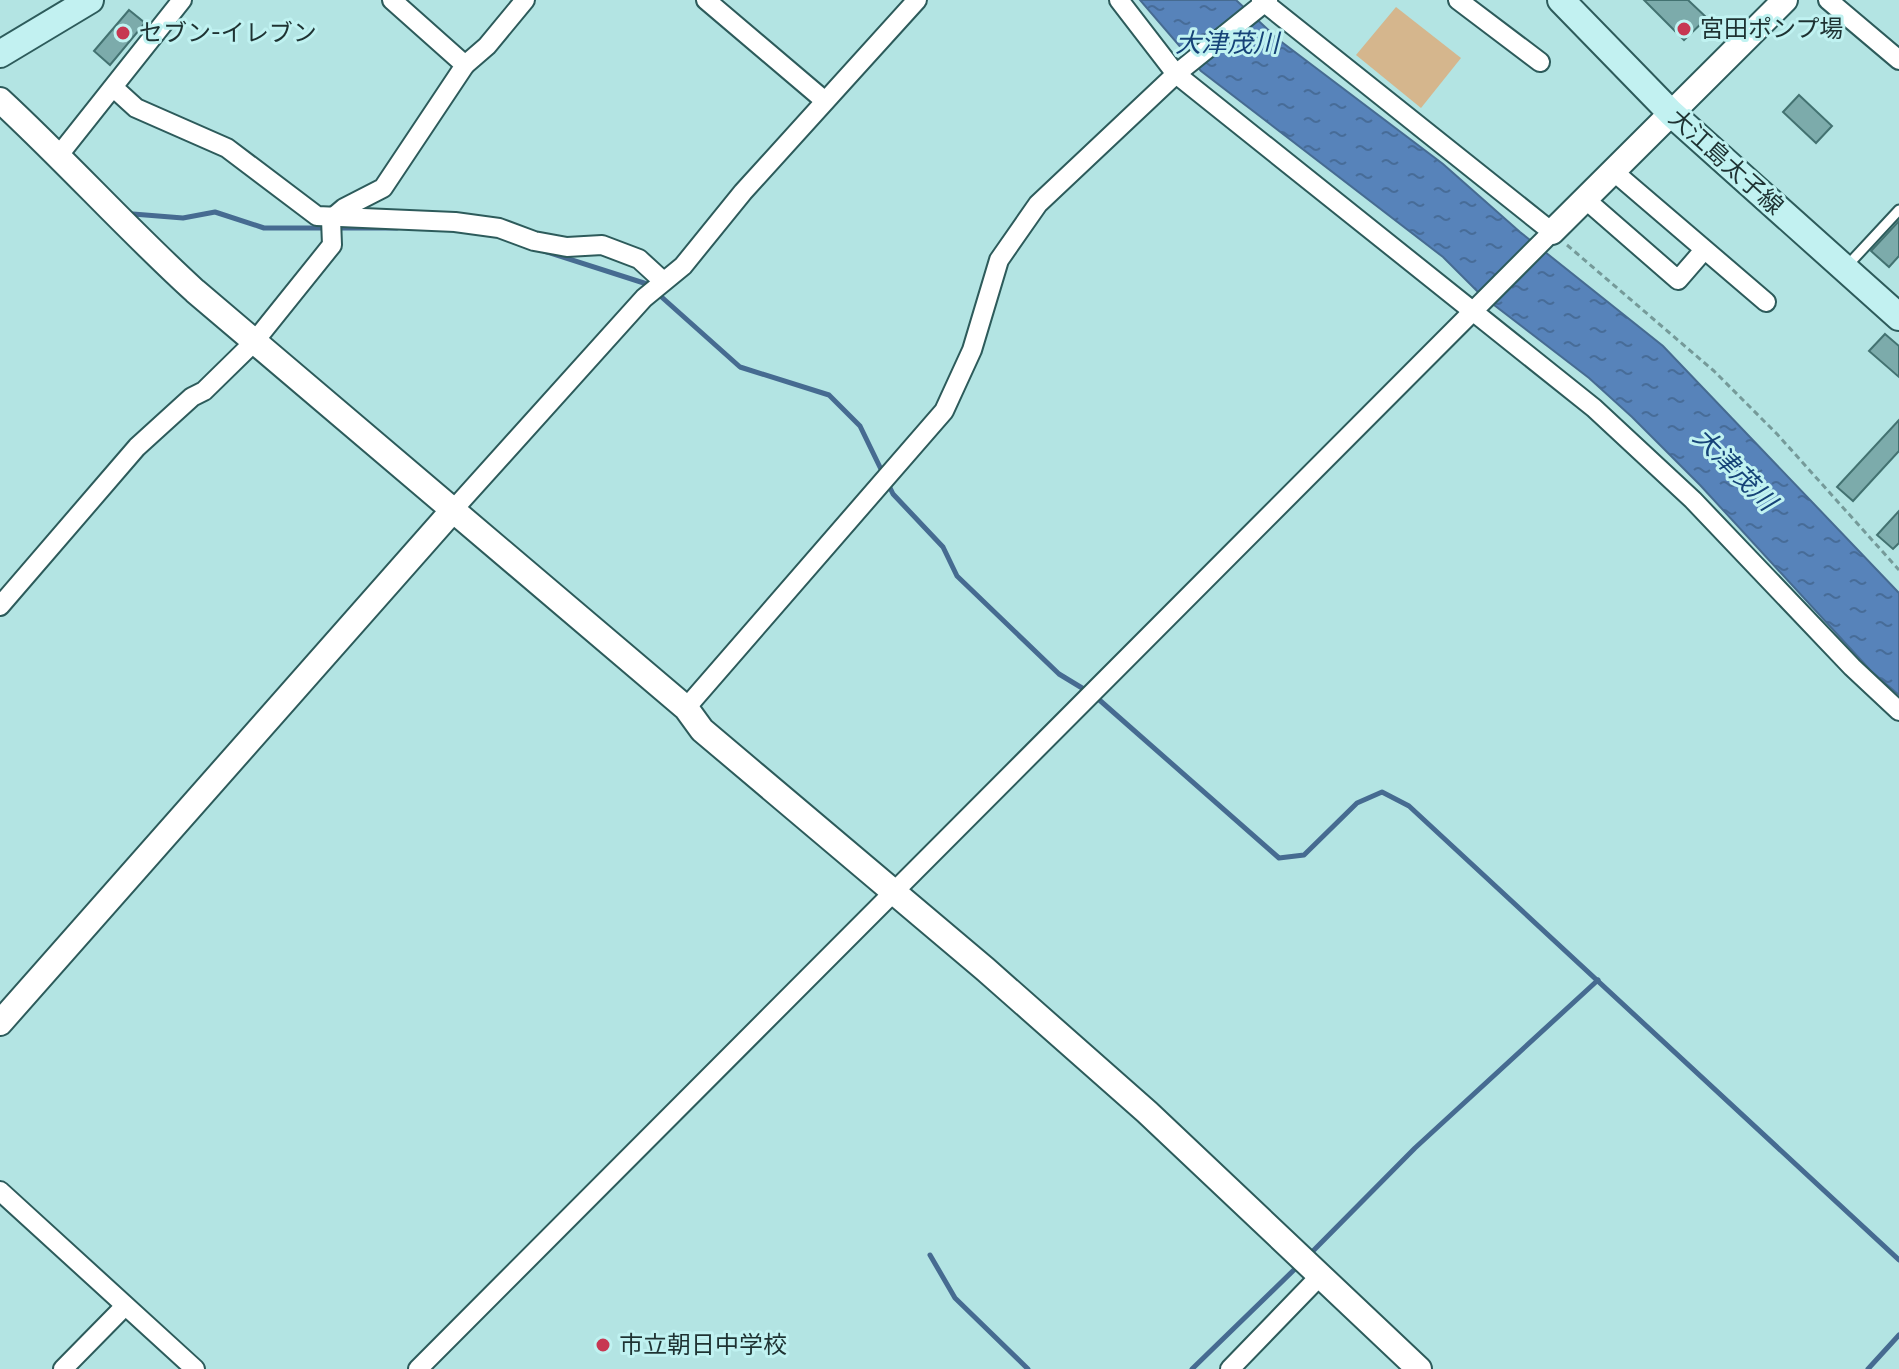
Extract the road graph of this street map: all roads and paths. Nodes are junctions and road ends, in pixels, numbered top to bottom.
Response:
1 (90, 0) edge
2 (182, 0) edge
3 (392, 0) edge
4 (525, 0) edge
5 (706, 0) edge
6 (917, 0) edge
7 (1119, 0) edge
8 (1458, 0) edge
9 (1561, 0) edge
10 (1785, 0) edge
11 (1828, 0) edge
12 (1265, 1) edge
13 (0, 54) edge
14 (1899, 60) edge
15 (1540, 62) dead end
16 (465, 65) junction
17 (1176, 74) junction
18 (114, 88) junction
19 (0, 100) edge
20 (825, 101) junction
21 (1671, 113) junction
22 (59, 155) junction
23 (1613, 171) junction
24 (1585, 199) junction
25 (1899, 210) edge
26 (331, 219) junction
27 (1552, 232) junction
28 (1704, 250) junction
29 (1844, 269) junction
30 (663, 281) junction
31 (1766, 302) dead end
32 (1473, 312) junction
33 (1899, 317) edge
34 (254, 342) junction
35 (453, 510) junction
36 (1899, 570) edge
37 (0, 606) edge
38 (686, 708) junction
39 (1899, 711) edge
40 (893, 893) junction
41 (0, 1023) edge
42 (0, 1191) edge
43 (1319, 1277) junction
44 (124, 1307) junction
45 (424, 1367) edge
46 (63, 1369) edge
47 (195, 1369) edge
48 (1230, 1369) edge
49 (1419, 1369) edge

1 - 13 main road
2 - 18 street
3 - 16 street
4 - 16 street
5 - 20 street
6 - 20 street
7 - 17 street
8 - 15 street
9 - 21 main road, 大江島太子線
10 - 21 street
11 - 14 street
12 - 17 street
12 - 27 street
16 - 26 street
17 - 32 street
17 - 38 street
18 - 22 street
18 - 26 street
19 - 22 street
20 - 30 street
21 - 23 street
21 - 29 main road, 大江島太子線
22 - 34 street
23 - 24 street
23 - 28 street
24 - 27 street
24 - 28 street
25 - 29 lane
26 - 30 street
26 - 34 street
27 - 32 street
27 - 36 path
28 - 31 street
29 - 33 main road, 大江島太子線
30 - 35 street
32 - 39 street
32 - 40 street
34 - 35 street
34 - 37 street
35 - 38 street
35 - 41 street
38 - 40 street
40 - 43 street
40 - 45 street
42 - 44 street
43 - 48 street
43 - 49 street
44 - 46 street
44 - 47 street

